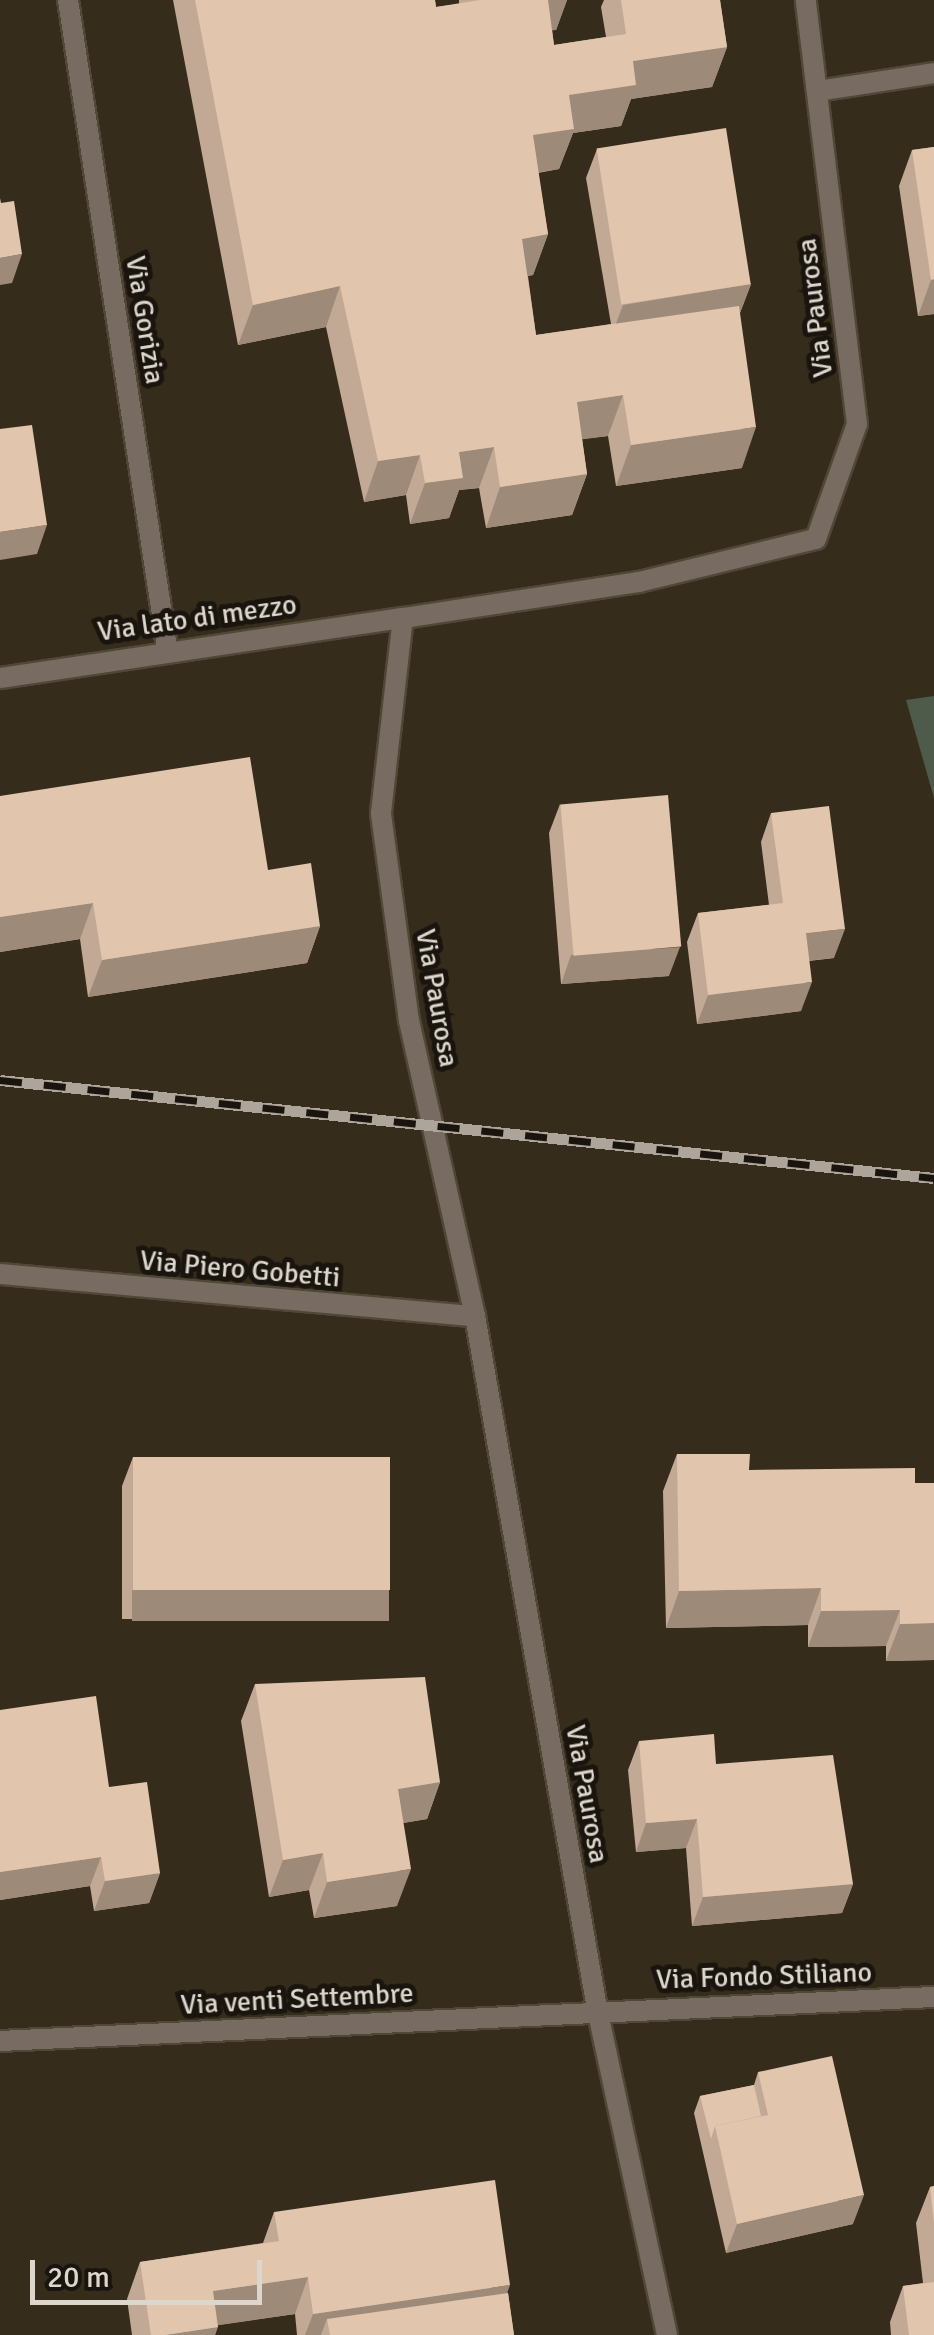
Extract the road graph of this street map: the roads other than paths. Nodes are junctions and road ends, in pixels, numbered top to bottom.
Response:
1 (68, 0) edge
2 (806, 0) edge
3 (934, 73) edge
4 (817, 91) junction
5 (404, 618) junction
6 (167, 647) junction
7 (0, 678) edge
8 (0, 1274) edge
9 (475, 1316) junction
10 (934, 1997) edge
11 (597, 2008) junction
12 (0, 2040) edge
13 (668, 2335) edge

1 - 6 street, Via Gorizia
2 - 4 street, Via Paurosa
3 - 4 street
4 - 5 street, Via Paurosa
5 - 6 street, Via lato di mezzo
5 - 9 street, Via Paurosa
6 - 7 street, Via lato di mezzo
8 - 9 street, Via Piero Gobetti
9 - 11 street, Via Paurosa
10 - 11 street, Via Fondo Stiliano
11 - 12 street, Via venti Settembre
11 - 13 street, Via Paurosa

